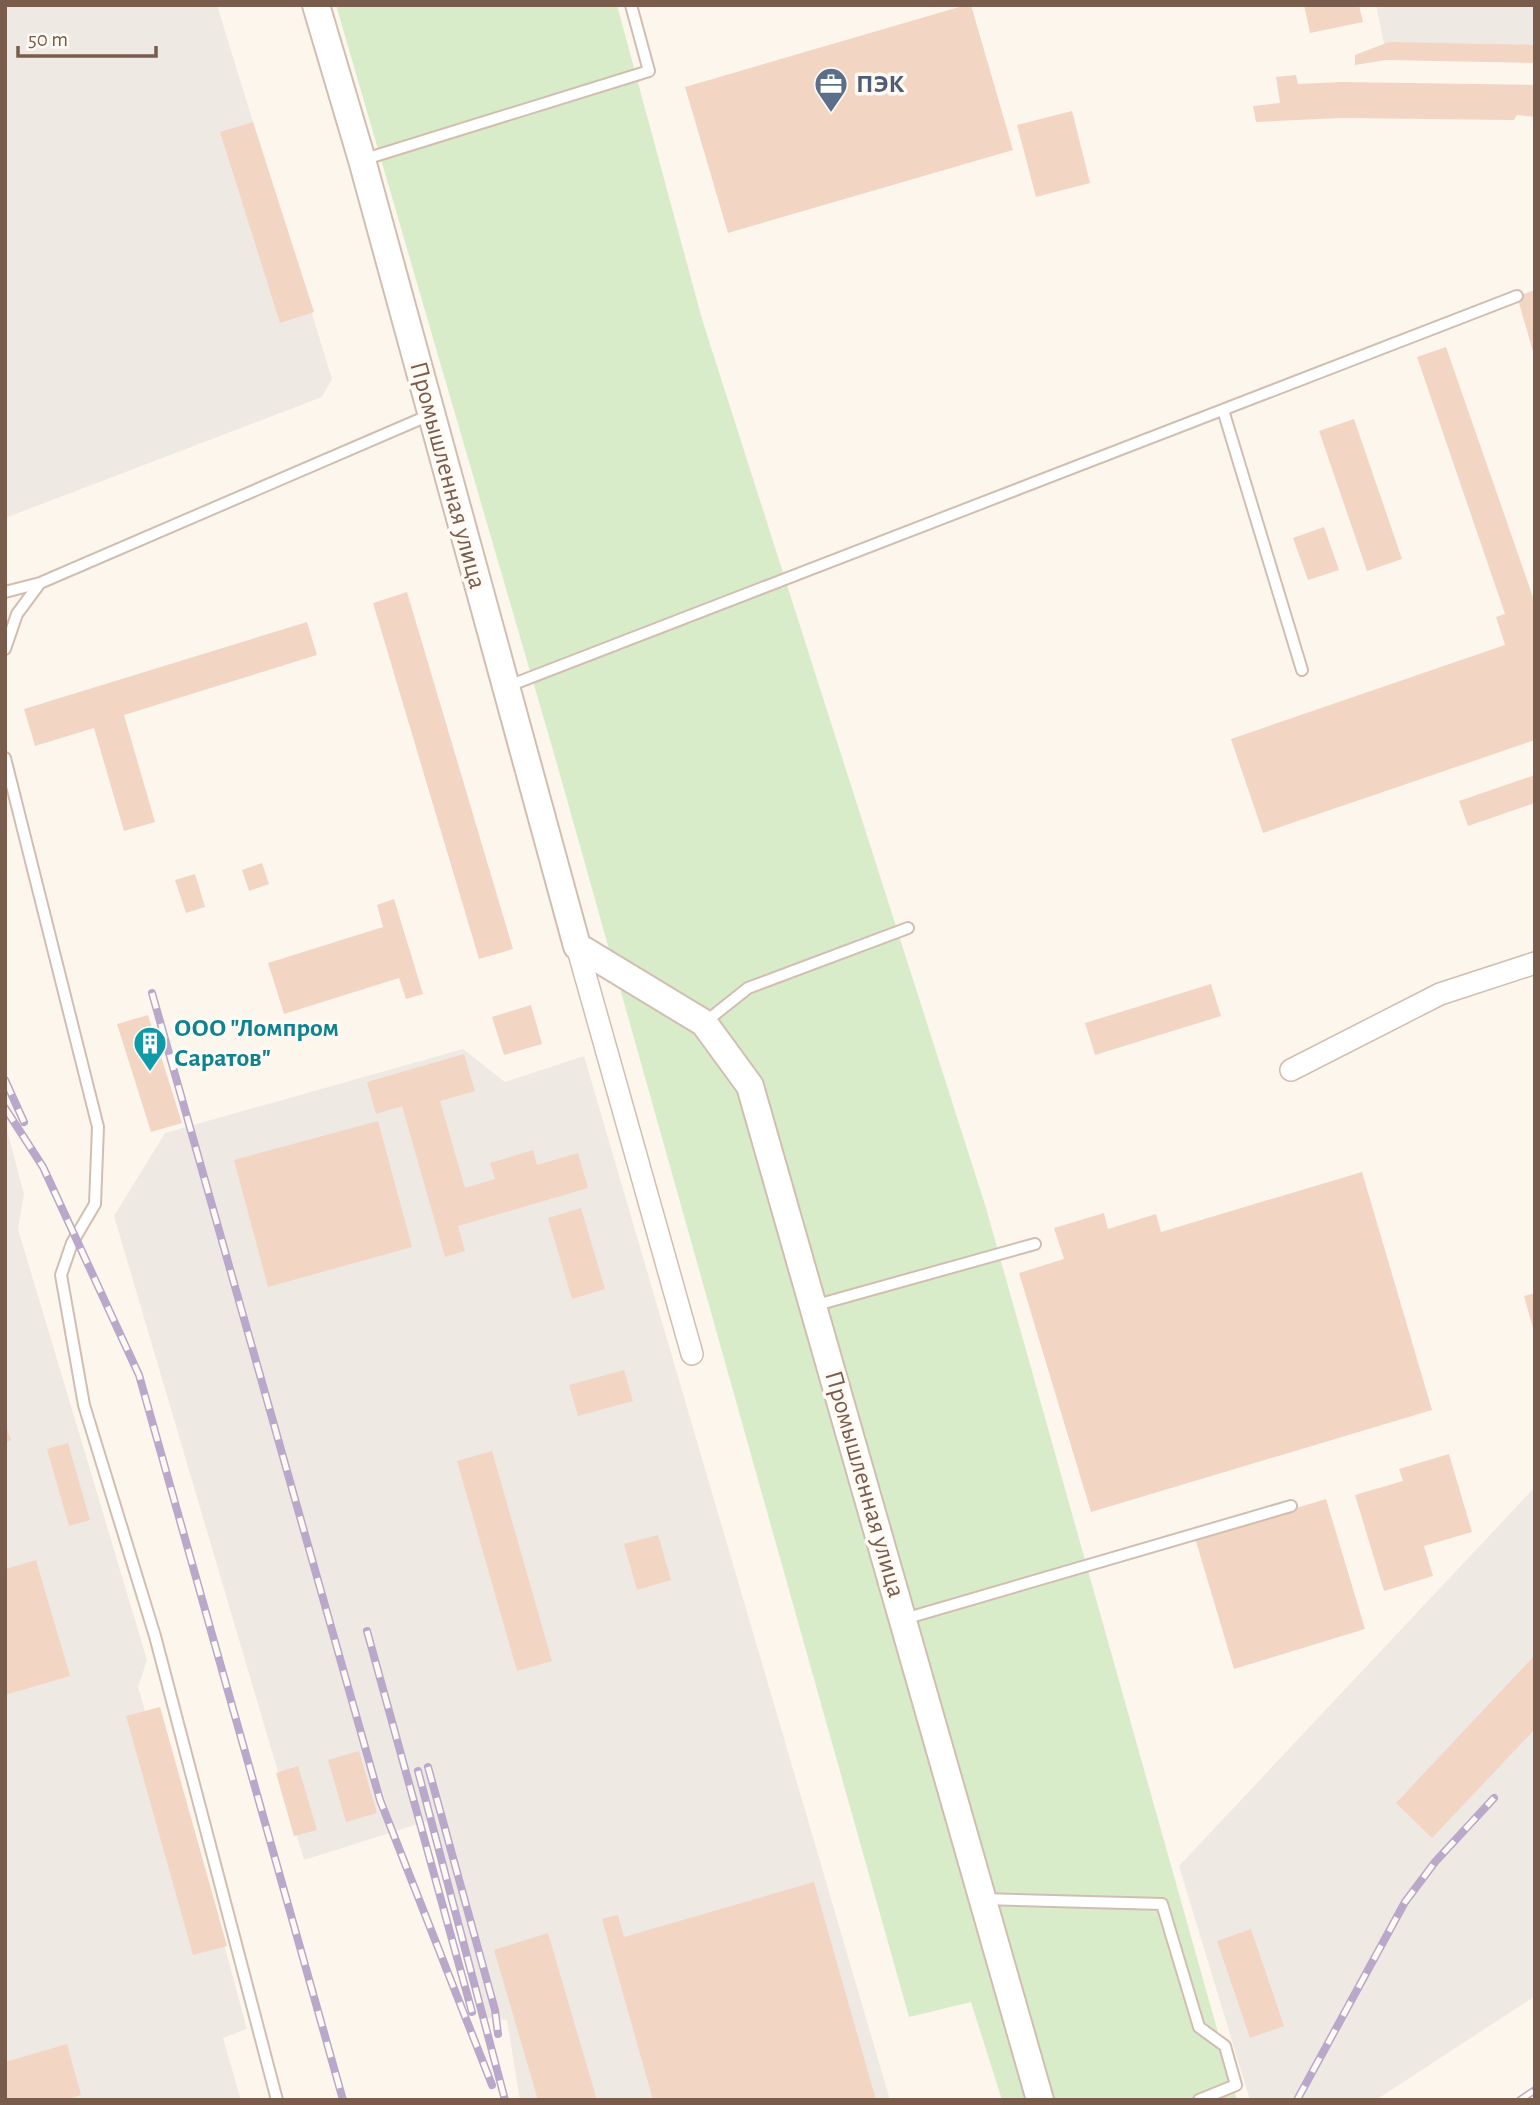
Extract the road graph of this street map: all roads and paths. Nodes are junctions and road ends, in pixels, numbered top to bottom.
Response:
1 (316, 5) edge
2 (631, 5) edge
3 (362, 160) junction
4 (1517, 296) dead end
5 (1223, 410) junction
6 (432, 414) junction
7 (40, 583) junction
8 (5, 592) edge
9 (5, 649) edge
10 (1302, 670) dead end
11 (506, 687) junction
12 (5, 758) edge
13 (908, 928) dead end
14 (577, 946) junction
15 (1535, 963) edge
16 (704, 1023) junction
17 (1291, 1070) dead end
18 (1034, 1244) dead end
19 (813, 1306) junction
20 (692, 1354) dead end
21 (1291, 1506) dead end
22 (904, 1619) junction
23 (982, 1899) junction
24 (277, 2100) edge
25 (1040, 2100) edge
26 (1199, 2100) edge

1 - 3 street, Промышленная улица
2 - 3 lane
3 - 6 street, Промышленная улица
4 - 5 lane
5 - 10 lane
5 - 11 lane
6 - 7 lane
6 - 11 street, Промышленная улица
7 - 8 lane
7 - 9 lane
11 - 14 street, Промышленная улица
12 - 24 lane
13 - 16 lane
14 - 16 street, Промышленная улица
14 - 20 street, Промышленная улица
15 - 17 street
16 - 19 street, Промышленная улица
18 - 19 lane
19 - 22 street, Промышленная улица
21 - 22 lane
22 - 23 street, Промышленная улица
23 - 25 street, Промышленная улица
23 - 26 lane

